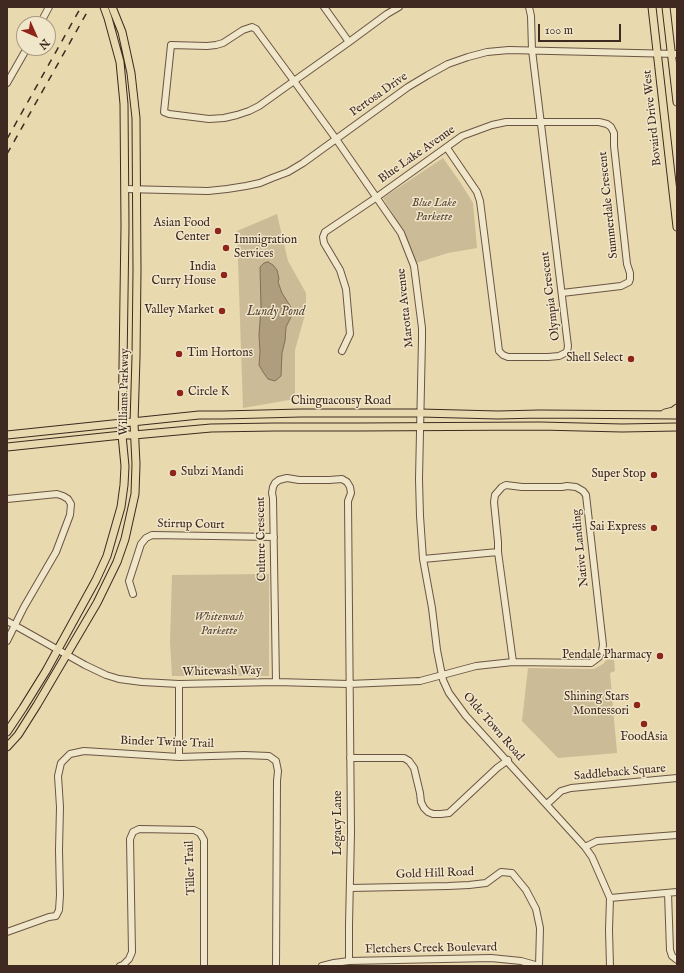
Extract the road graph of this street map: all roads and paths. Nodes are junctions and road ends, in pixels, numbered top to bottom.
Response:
1 (49, 7) edge
2 (104, 7) edge
3 (112, 7) edge
4 (324, 7) edge
5 (399, 7) edge
6 (529, 7) edge
7 (652, 7) edge
8 (666, 7) edge
9 (44, 16) edge
10 (349, 42) junction
11 (532, 50) junction
12 (657, 54) junction
13 (674, 54) edge
14 (22, 56) edge
15 (294, 82) junction
16 (7, 83) edge
17 (677, 102) edge
18 (541, 122) junction
19 (336, 139) junction
20 (447, 148) junction
21 (125, 189) junction
22 (136, 189) junction
23 (377, 197) junction
24 (677, 227) edge
25 (562, 292) junction
26 (342, 351) dead end
27 (677, 408) edge
28 (420, 413) junction
29 (659, 415) junction
30 (677, 415) edge
31 (134, 423) junction
32 (122, 424) junction
33 (420, 427) junction
34 (677, 427) edge
35 (7, 435) edge
36 (122, 435) junction
37 (134, 435) junction
38 (7, 447) edge
39 (7, 499) edge
40 (274, 537) junction
41 (498, 552) junction
42 (423, 559) junction
43 (134, 594) dead end
44 (7, 621) edge
45 (15, 625) junction
46 (7, 640) edge
47 (58, 650) junction
48 (67, 655) junction
49 (512, 662) junction
50 (442, 675) junction
51 (276, 682) junction
52 (179, 684) junction
53 (349, 684) junction
54 (7, 732) edge
55 (7, 747) edge
56 (179, 757) junction
57 (350, 758) junction
58 (508, 760) junction
59 (677, 778) edge
60 (547, 804) junction
61 (677, 835) edge
62 (585, 847) junction
63 (350, 888) junction
64 (677, 892) edge
65 (668, 893) junction
66 (610, 898) junction
67 (7, 932) edge
68 (677, 960) edge
69 (349, 961) junction
70 (120, 966) edge
71 (204, 966) edge
72 (276, 966) edge
73 (322, 966) edge
74 (539, 966) edge
75 (610, 966) edge

1 - 9 street
2 - 21 main road, Williams Parkway
3 - 22 main road, Williams Parkway
4 - 10 street
5 - 10 street
6 - 11 street, Olympia Crescent
7 - 12 main road, Bovaird Drive West
8 - 13 main road
10 - 15 street
11 - 12 street, Pertosa Drive
11 - 18 street, Olympia Crescent
11 - 19 street, Pertosa Drive
12 - 13 street, Pertosa Drive
12 - 24 main road, Bovaird Drive West
13 - 17 main road
14 - 16 street
15 - 15 street
15 - 19 street, Marotta Avenue
18 - 20 street, Blue Lake Avenue
18 - 25 street, Olympia Crescent
18 - 25 street, Summerdale Crescent
19 - 22 street, Pertosa Drive
19 - 23 street, Marotta Avenue
20 - 23 street, Blue Lake Avenue
20 - 25 street, Olympia Crescent
21 - 22 street, Pertosa Drive
21 - 32 main road, Williams Parkway
22 - 31 main road, Williams Parkway
23 - 26 street, Blue Lake Avenue
23 - 28 street, Marotta Avenue
27 - 29 main road
28 - 29 main road, Chinguacousy Road
28 - 31 main road, Chinguacousy Road
28 - 33 street, Marotta Avenue
29 - 30 main road, Chinguacousy Road
31 - 32 main road, Chinguacousy Road
31 - 37 main road, Williams Parkway
32 - 35 main road, Chinguacousy Road
32 - 36 main road, Williams Parkway
33 - 34 main road, Chinguacousy Road
33 - 37 main road, Chinguacousy Road
33 - 42 street, Olde Town Road
36 - 37 main road, Chinguacousy Road
36 - 38 main road, Chinguacousy Road
36 - 47 main road, Williams Parkway
37 - 48 main road, Williams Parkway
39 - 45 street
40 - 43 street, Stirrup Court
40 - 51 street, Culture Crescent
40 - 53 street, Culture Crescent
41 - 42 street
41 - 49 street, Native Landing
41 - 49 street, Native Landing
42 - 50 street, Olde Town Road
44 - 45 street, Whitewash Way
45 - 46 street
45 - 47 street, Whitewash Way
47 - 48 street, Whitewash Way
47 - 54 main road, Williams Parkway
48 - 52 street, Whitewash Way
48 - 55 main road, Williams Parkway
49 - 50 street, Native Landing
50 - 53 street, Whitewash Way
50 - 58 street, Olde Town Road
51 - 52 street, Whitewash Way
51 - 53 street, Whitewash Way
52 - 56 street
53 - 57 street, Legacy Lane
56 - 67 street, Binder Twine Trail
56 - 72 street, Binder Twine Trail
57 - 58 street
57 - 63 street, Legacy Lane
58 - 60 street, Olde Town Road
59 - 60 street, Saddleback Square
60 - 62 street, Olde Town Road
61 - 62 street
62 - 66 street, Olde Town Road
63 - 69 street, Legacy Lane
63 - 74 street, Gold Hill Road
64 - 65 street
65 - 66 street
65 - 68 street
66 - 75 street, Olde Town Road
69 - 73 street, Fletchers Creek Boulevard
69 - 74 street, Fletchers Creek Boulevard
70 - 71 street, Tiller Trail

